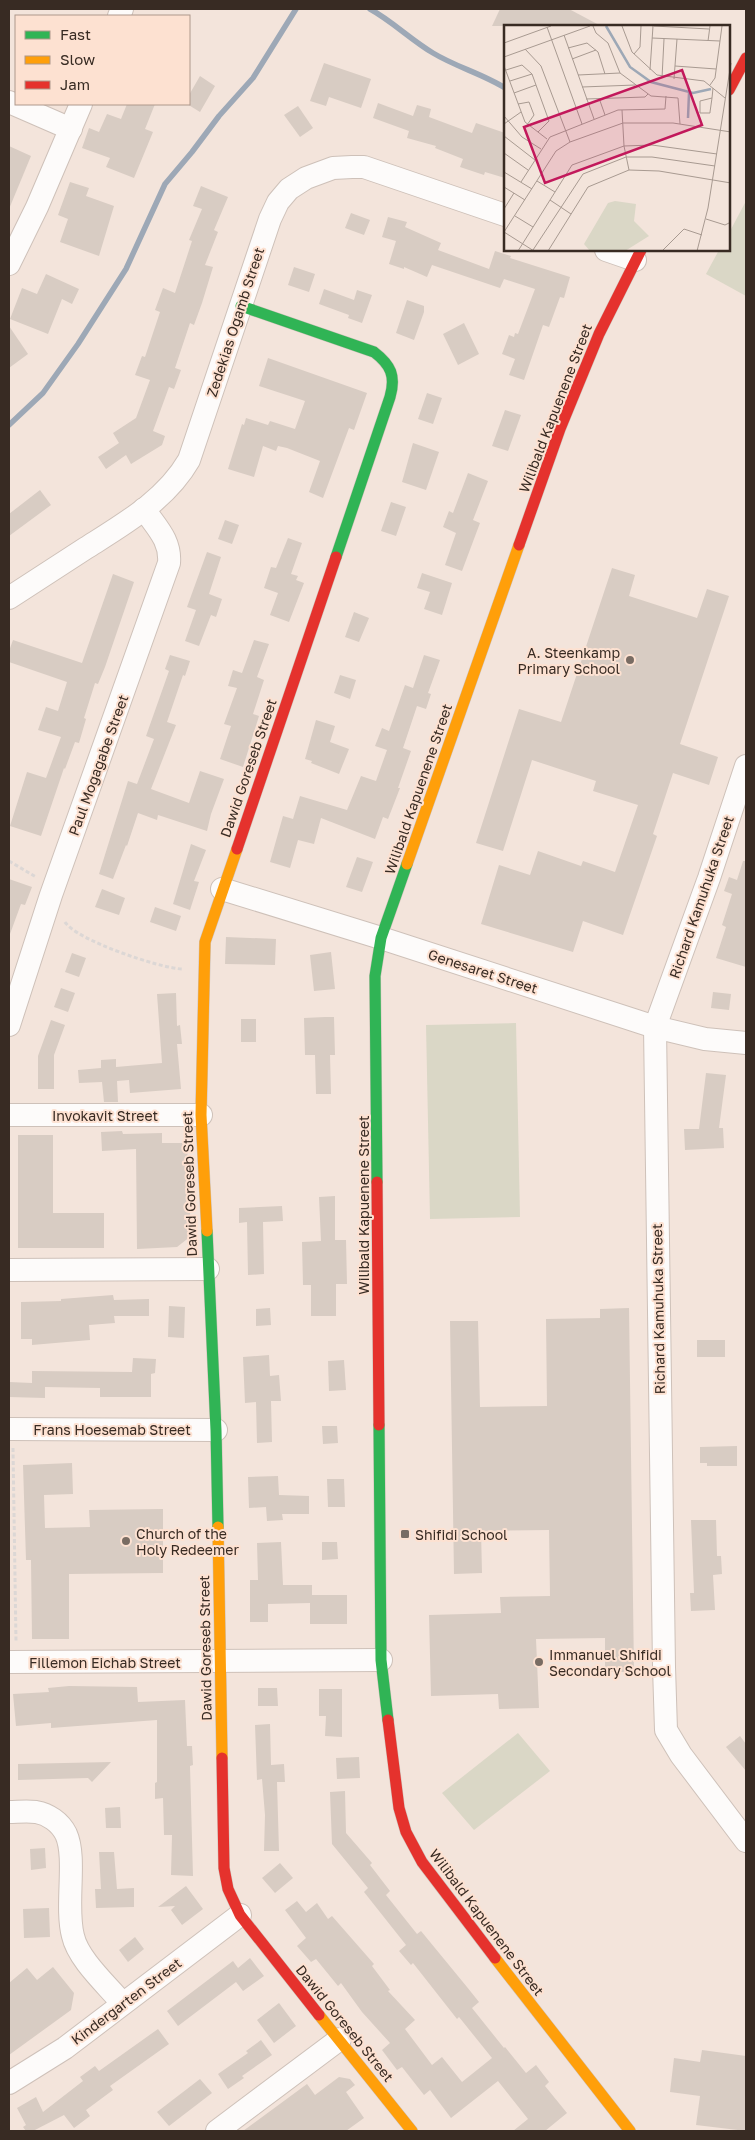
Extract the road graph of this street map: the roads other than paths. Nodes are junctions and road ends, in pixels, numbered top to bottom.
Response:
1 (746, 58) edge
2 (730, 88) edge
3 (16, 105) edge
4 (81, 105) edge
5 (70, 129) junction
6 (504, 215) edge
7 (612, 251) edge
8 (638, 255) edge
9 (9, 264) edge
10 (241, 306) junction
11 (144, 509) junction
12 (9, 598) edge
13 (746, 766) edge
14 (222, 889) junction
15 (381, 938) junction
16 (9, 1026) edge
17 (655, 1027) junction
18 (746, 1044) edge
19 (9, 1115) edge
20 (201, 1115) junction
21 (208, 1269) junction
22 (9, 1270) edge
23 (11, 1429) edge
24 (216, 1430) junction
25 (381, 1660) junction
26 (221, 1661) junction
27 (13, 1662) edge
28 (9, 1812) edge
29 (746, 1841) edge
30 (240, 1915) junction
31 (122, 2004) junction
32 (340, 2039) junction
33 (9, 2083) edge
34 (218, 2131) edge
35 (412, 2131) edge
36 (630, 2131) edge

1 - 2 street
3 - 5 street
4 - 5 street
5 - 9 street
6 - 10 street, Zedekias Ogamb Street
7 - 8 street
8 - 15 street, Wilibald Kapuenene Street
10 - 11 street, Zedekias Ogamb Street
10 - 14 street, Dawid Goreseb Street
11 - 12 street, Zedekias Ogamb Street
11 - 16 street, Paul Mogagabe Street
13 - 17 street, Richard Kamuhuka Street
14 - 15 street, Genesaret Street
14 - 20 street, Dawid Goreseb Street
15 - 17 street, Genesaret Street
15 - 25 street, Wilibald Kapuenene Street
17 - 18 street, Genesaret Street
17 - 29 street, Richard Kamuhuka Street
19 - 20 street, Invokavit Street
20 - 21 street, Dawid Goreseb Street
21 - 22 street
21 - 24 street, Dawid Goreseb Street
23 - 24 street, Frans Hoesemab Street
24 - 26 street, Dawid Goreseb Street
25 - 26 street, Fillemon Eichab Street
25 - 36 street, Wilibald Kapuenene Street
26 - 27 street, Fillemon Eichab Street
26 - 30 street, Dawid Goreseb Street
28 - 31 street
30 - 31 street, Kindergarten Street
30 - 32 street, Dawid Goreseb Street
31 - 33 street, Kindergarten Street
32 - 34 street
32 - 35 street, Dawid Goreseb Street

